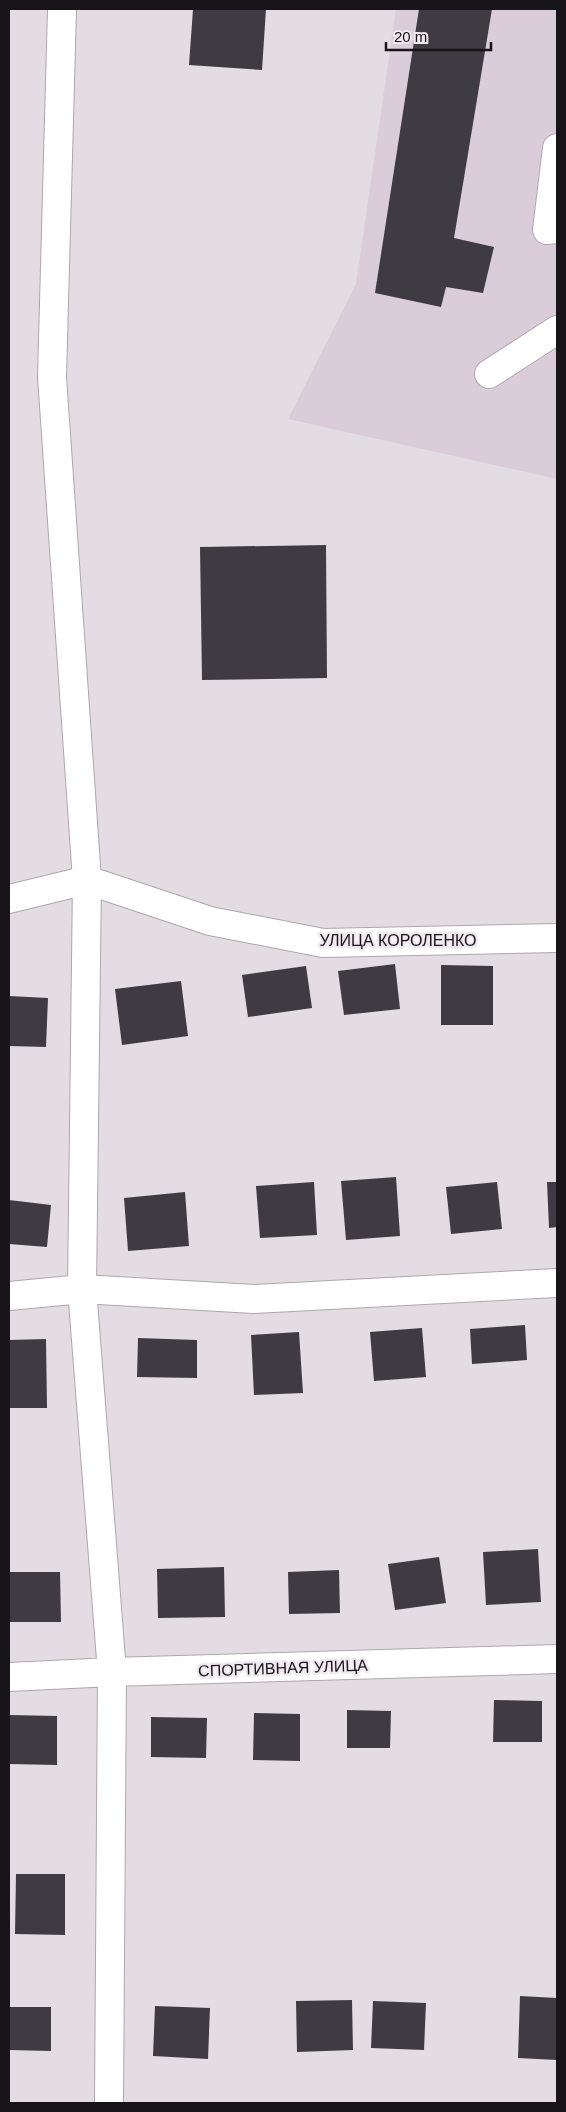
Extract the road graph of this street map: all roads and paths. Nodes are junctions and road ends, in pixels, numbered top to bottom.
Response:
1 (62, 9) edge
2 (557, 148) edge
3 (554, 236) edge
4 (557, 330) edge
5 (489, 374) dead end
6 (87, 880) junction
7 (9, 899) edge
8 (557, 938) edge
9 (557, 1283) edge
10 (82, 1289) junction
11 (9, 1296) edge
12 (557, 1659) edge
13 (112, 1672) junction
14 (9, 1678) edge
15 (109, 2103) edge

1 - 6 street
2 - 3 street
4 - 5 street
6 - 7 street
6 - 8 street, УЛИЦА КОРОЛЕНКО
6 - 10 street
9 - 10 street
10 - 11 street
10 - 13 street
12 - 13 street, СПОРТИВНАЯ УЛИЦА
13 - 14 street, СПОРТИВНАЯ УЛИЦА
13 - 15 street

